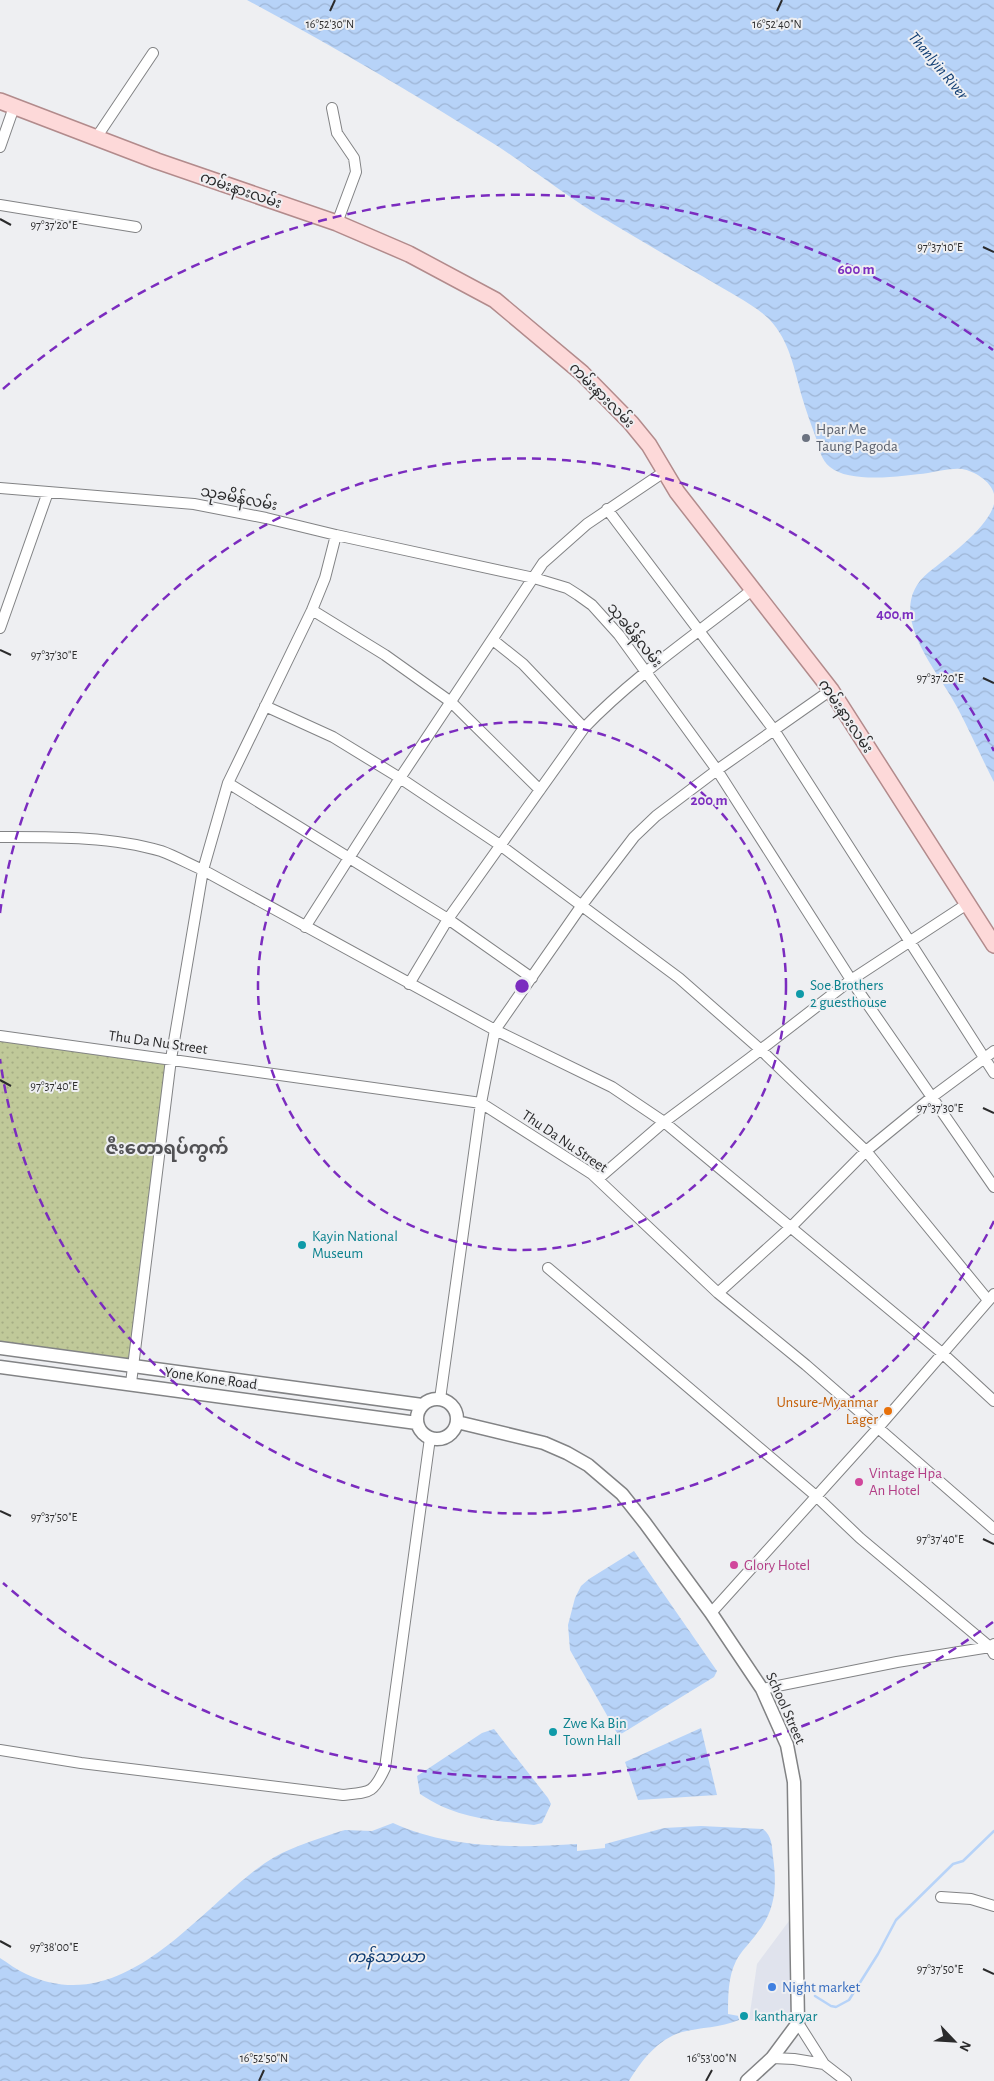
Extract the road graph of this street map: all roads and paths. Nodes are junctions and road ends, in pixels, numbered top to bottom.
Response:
1 (153, 53) dead end
2 (7, 104) edge
3 (332, 108) dead end
4 (96, 138) junction
5 (0, 147) edge
6 (0, 205) edge
7 (337, 223) junction
8 (136, 227) dead end
9 (664, 472) junction
10 (0, 488) edge
11 (48, 492) junction
12 (607, 510) junction
13 (336, 535) junction
14 (534, 578) junction
15 (752, 590) junction
16 (312, 610) junction
17 (1, 621) edge
18 (700, 631) junction
19 (493, 640) junction
20 (646, 672) junction
21 (831, 690) junction
22 (451, 702) junction
23 (265, 706) junction
24 (584, 728) junction
25 (774, 730) junction
26 (717, 770) junction
27 (400, 778) junction
28 (228, 783) junction
29 (540, 790) junction
30 (0, 837) edge
31 (500, 845) junction
32 (349, 857) junction
33 (203, 870) junction
34 (968, 904) junction
35 (582, 905) junction
36 (448, 919) junction
37 (305, 927) junction
38 (909, 942) junction
39 (994, 945) edge
40 (532, 978) junction
41 (851, 980) junction
42 (409, 984) junction
43 (495, 1030) junction
44 (0, 1036) edge
45 (761, 1050) junction
46 (994, 1052) edge
47 (984, 1058) junction
48 (171, 1059) junction
49 (994, 1073) edge
50 (932, 1097) junction
51 (481, 1103) junction
52 (664, 1122) junction
53 (866, 1151) junction
54 (598, 1179) junction
55 (994, 1186) edge
56 (791, 1227) junction
57 (548, 1268) dead end
58 (718, 1294) junction
59 (991, 1297) edge
60 (0, 1348) edge
61 (942, 1353) junction
62 (134, 1366) junction
63 (0, 1367) edge
64 (131, 1383) junction
65 (286, 1387) junction
66 (440, 1398) junction
67 (994, 1401) edge
68 (282, 1404) junction
69 (422, 1404) junction
70 (457, 1422) junction
71 (417, 1423) junction
72 (878, 1428) junction
73 (430, 1438) junction
74 (816, 1496) junction
75 (994, 1529) edge
76 (711, 1613) junction
77 (993, 1648) edge
78 (762, 1689) junction
79 (0, 1750) edge
80 (941, 1897) dead end
81 (994, 1906) edge
82 (798, 2018) junction
83 (772, 2058) junction
84 (824, 2064) junction
85 (747, 2081) edge
86 (846, 2081) edge

1 - 4 street
2 - 4 main road, ကမ်းနားလမ်း
2 - 5 street
3 - 7 street
4 - 7 main road, ကမ်းနားလမ်း
6 - 8 street
7 - 9 main road, ကမ်းနားလမ်း
9 - 12 street
9 - 15 main road, ကမ်းနားလမ်း
10 - 11 street, သုခမိန်လမ်း
11 - 13 street, သုခမိန်လမ်း
11 - 17 street
12 - 14 street
12 - 18 street
13 - 14 street, သုခမိန်လမ်း
13 - 16 street
14 - 19 street
14 - 20 street, သုခမိန်လမ်း
15 - 18 street
15 - 21 main road, ကမ်းနားလမ်း
16 - 22 street
16 - 23 street
18 - 20 street
18 - 25 street
19 - 22 street
19 - 24 street
20 - 24 street
20 - 26 street, သုခမိန်လမ်း
21 - 25 street
21 - 34 main road, ကမ်းနားလမ်း
22 - 27 street
22 - 29 street
23 - 27 street
23 - 28 street
24 - 29 street
25 - 26 street
25 - 38 street
26 - 35 street
26 - 41 street, သုခမိန်လမ်း
27 - 31 street
27 - 32 street
28 - 32 street
28 - 33 street
29 - 31 street
30 - 33 street
31 - 35 street
31 - 36 street
32 - 36 street
32 - 37 street
33 - 37 street
33 - 48 street
34 - 38 street
34 - 39 main road, ကမ်းနားလမ်း
35 - 40 street
35 - 45 street
36 - 40 street
36 - 42 street
37 - 42 street
38 - 41 street
38 - 47 street
40 - 43 street
41 - 45 street
41 - 50 street, သုခမိန်လမ်း
42 - 43 street
43 - 51 street
43 - 52 street
44 - 48 street, Thu Da Nu Street
45 - 52 street
45 - 53 street
46 - 47 street
47 - 49 street
47 - 50 street
48 - 51 street, Thu Da Nu Street
48 - 62 street
50 - 53 street
50 - 55 street, သုခမိန်လမ်း
51 - 54 street, Thu Da Nu Street
51 - 66 street
52 - 54 street
52 - 56 street
53 - 56 street
53 - 59 street
54 - 58 street, Thu Da Nu Street
56 - 58 street
56 - 61 street
57 - 74 street
58 - 72 street, Thu Da Nu Street
59 - 61 street
60 - 62 street
61 - 67 street
61 - 72 street
62 - 64 street
62 - 65 street
63 - 64 street, Yone Kone Road
64 - 68 street, Yone Kone Road
65 - 68 street
65 - 69 street
66 - 69 street
66 - 70 street
68 - 71 street, Yone Kone Road
69 - 71 street
70 - 73 street
70 - 76 street, School Street
71 - 73 street
72 - 74 street
72 - 75 street, Thu Da Nu Street
73 - 79 street
74 - 76 street
74 - 77 street
76 - 78 street, School Street
77 - 78 street
78 - 82 street, School Street
80 - 81 street
82 - 83 street
82 - 84 street
83 - 84 street
83 - 85 street
84 - 86 street

